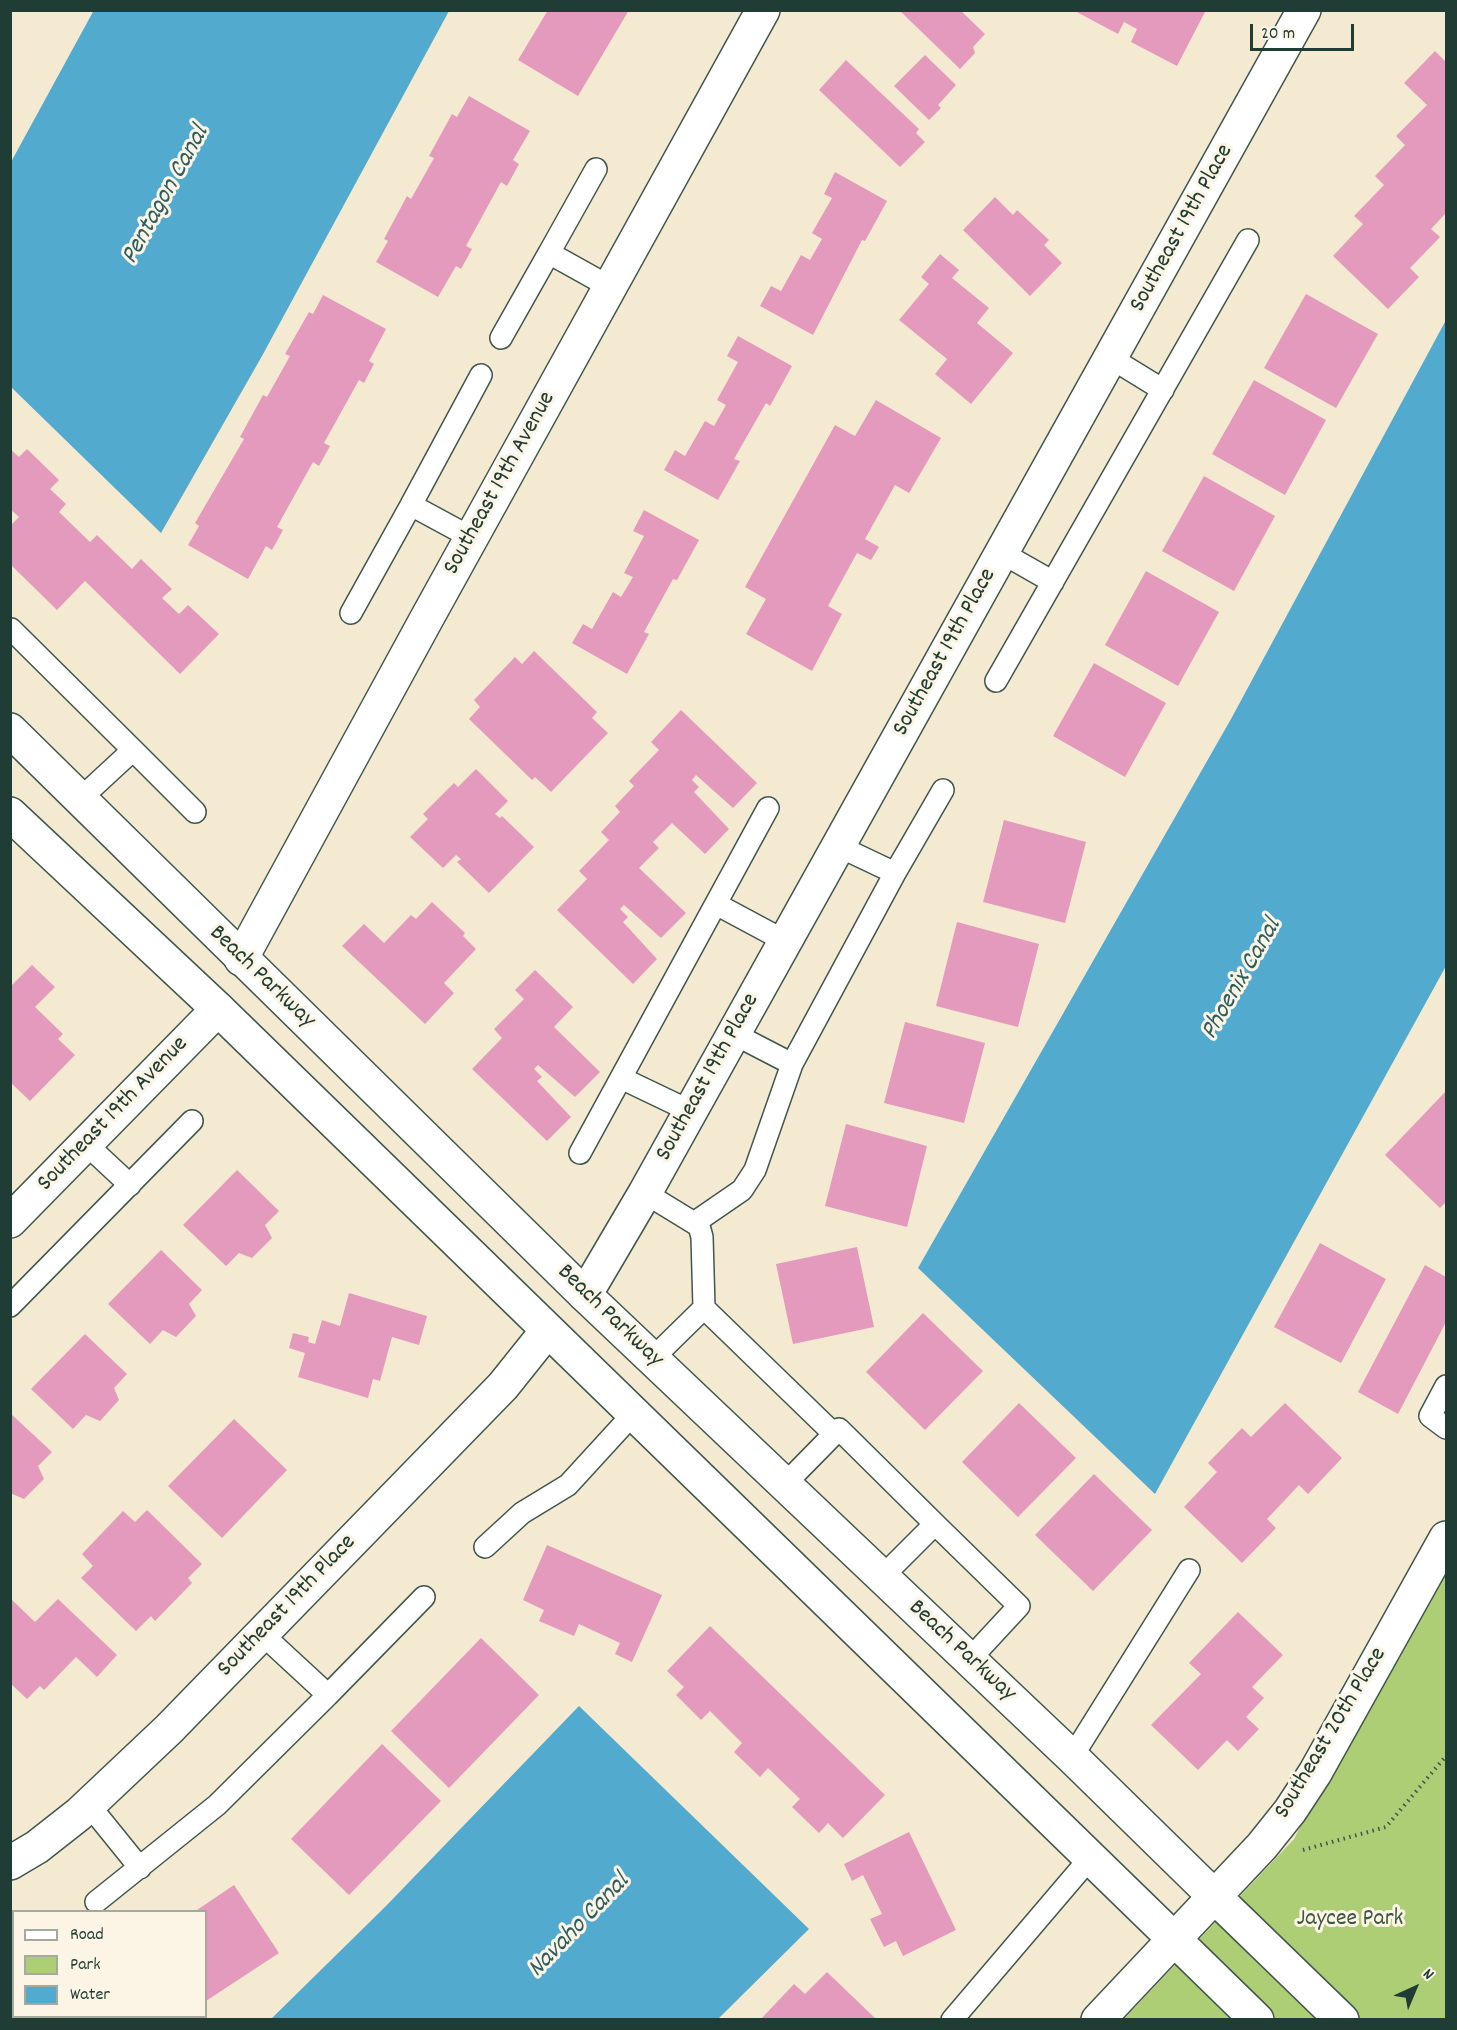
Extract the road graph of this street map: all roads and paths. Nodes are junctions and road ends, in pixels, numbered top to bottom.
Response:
1 (763, 10) edge
2 (1304, 10) edge
3 (596, 169) dead end
4 (1248, 240) dead end
5 (549, 253) junction
6 (610, 287) junction
7 (501, 338) dead end
8 (1111, 358) junction
9 (481, 375) dead end
10 (1163, 390) junction
11 (411, 504) junction
12 (472, 538) junction
13 (1002, 553) junction
14 (1053, 582) junction
15 (351, 613) dead end
16 (11, 629) edge
17 (996, 681) dead end
18 (10, 730) edge
19 (133, 750) junction
20 (943, 790) dead end
21 (80, 799) junction
22 (768, 808) dead end
23 (195, 812) dead end
24 (10, 814) edge
25 (838, 846) junction
26 (895, 873) junction
27 (716, 904) junction
28 (785, 941) junction
29 (241, 959) junction
30 (218, 1009) junction
31 (734, 1034) junction
32 (792, 1064) junction
33 (621, 1078) junction
34 (690, 1111) junction
35 (192, 1121) dead end
36 (86, 1144) junction
37 (580, 1153) dead end
38 (130, 1185) junction
39 (645, 1193) junction
40 (10, 1221) edge
41 (694, 1223) junction
42 (585, 1294) junction
43 (10, 1306) edge
44 (704, 1308) junction
45 (547, 1330) junction
46 (652, 1359) junction
47 (1446, 1386) edge
48 (633, 1414) junction
49 (1446, 1428) edge
50 (834, 1434) junction
51 (784, 1485) junction
52 (934, 1524) junction
53 (1446, 1538) edge
54 (484, 1547) dead end
55 (1189, 1570) dead end
56 (882, 1577) junction
57 (424, 1597) dead end
58 (262, 1634) junction
59 (969, 1660) junction
60 (328, 1695) junction
61 (1446, 1756) edge
62 (1072, 1757) junction
63 (89, 1805) junction
64 (1301, 1851) dead end
65 (1090, 1858) junction
66 (10, 1863) edge
67 (140, 1868) junction
68 (1215, 1897) junction
69 (96, 1902) dead end
70 (1175, 1940) junction
71 (952, 2019) edge
72 (1098, 2019) edge
73 (1257, 2019) edge
74 (1342, 2019) edge

1 - 6 street, Southeast 19th Avenue
2 - 8 street, Southeast 19th Place
3 - 5 lane
4 - 10 lane
5 - 6 lane
5 - 7 lane
6 - 12 street, Southeast 19th Avenue
8 - 10 lane
8 - 13 street, Southeast 19th Place
9 - 11 lane
10 - 14 lane
11 - 12 lane
11 - 15 lane
12 - 29 street, Southeast 19th Avenue
13 - 14 lane
13 - 25 street, Southeast 19th Place
14 - 17 lane
16 - 19 lane
18 - 21 street, Beach Parkway
19 - 21 lane
19 - 23 lane
20 - 26 lane
21 - 29 street, Beach Parkway
22 - 27 lane
24 - 30 street
25 - 26 lane
25 - 28 street, Southeast 19th Place
26 - 32 lane
27 - 28 lane
27 - 33 lane
28 - 31 street, Southeast 19th Place
29 - 30 street, Southeast 19th Avenue
29 - 42 street, Beach Parkway
30 - 36 street, Southeast 19th Avenue
30 - 45 street
31 - 32 lane
31 - 34 street, Southeast 19th Place
32 - 41 lane
33 - 34 lane
33 - 37 lane
34 - 39 street, Southeast 19th Place
35 - 38 lane
36 - 38 lane
36 - 40 street, Southeast 19th Avenue
38 - 43 lane
39 - 41 lane
39 - 42 street, Southeast 19th Place
41 - 44 lane
42 - 45 street, Southeast 19th Place
42 - 46 street, Beach Parkway
44 - 46 lane
44 - 50 lane
45 - 48 street
45 - 58 street, Southeast 19th Place
46 - 51 street, Beach Parkway
47 - 49 lane
48 - 54 lane
48 - 65 street
50 - 51 lane
50 - 52 lane
51 - 56 street, Beach Parkway
52 - 56 lane
52 - 59 lane
53 - 68 street, Southeast 20th Place
55 - 62 lane
56 - 59 street, Beach Parkway
57 - 60 lane
58 - 60 lane
58 - 63 street, Southeast 19th Place
59 - 62 street, Beach Parkway
60 - 67 lane
61 - 64 path
62 - 68 street, Beach Parkway
63 - 66 street, Southeast 19th Place
63 - 67 lane
65 - 70 street
65 - 71 lane
67 - 69 lane
68 - 70 street, Southeast 20th Place
68 - 74 street, Beach Parkway
70 - 72 street, Southeast 20th Place
70 - 73 street

